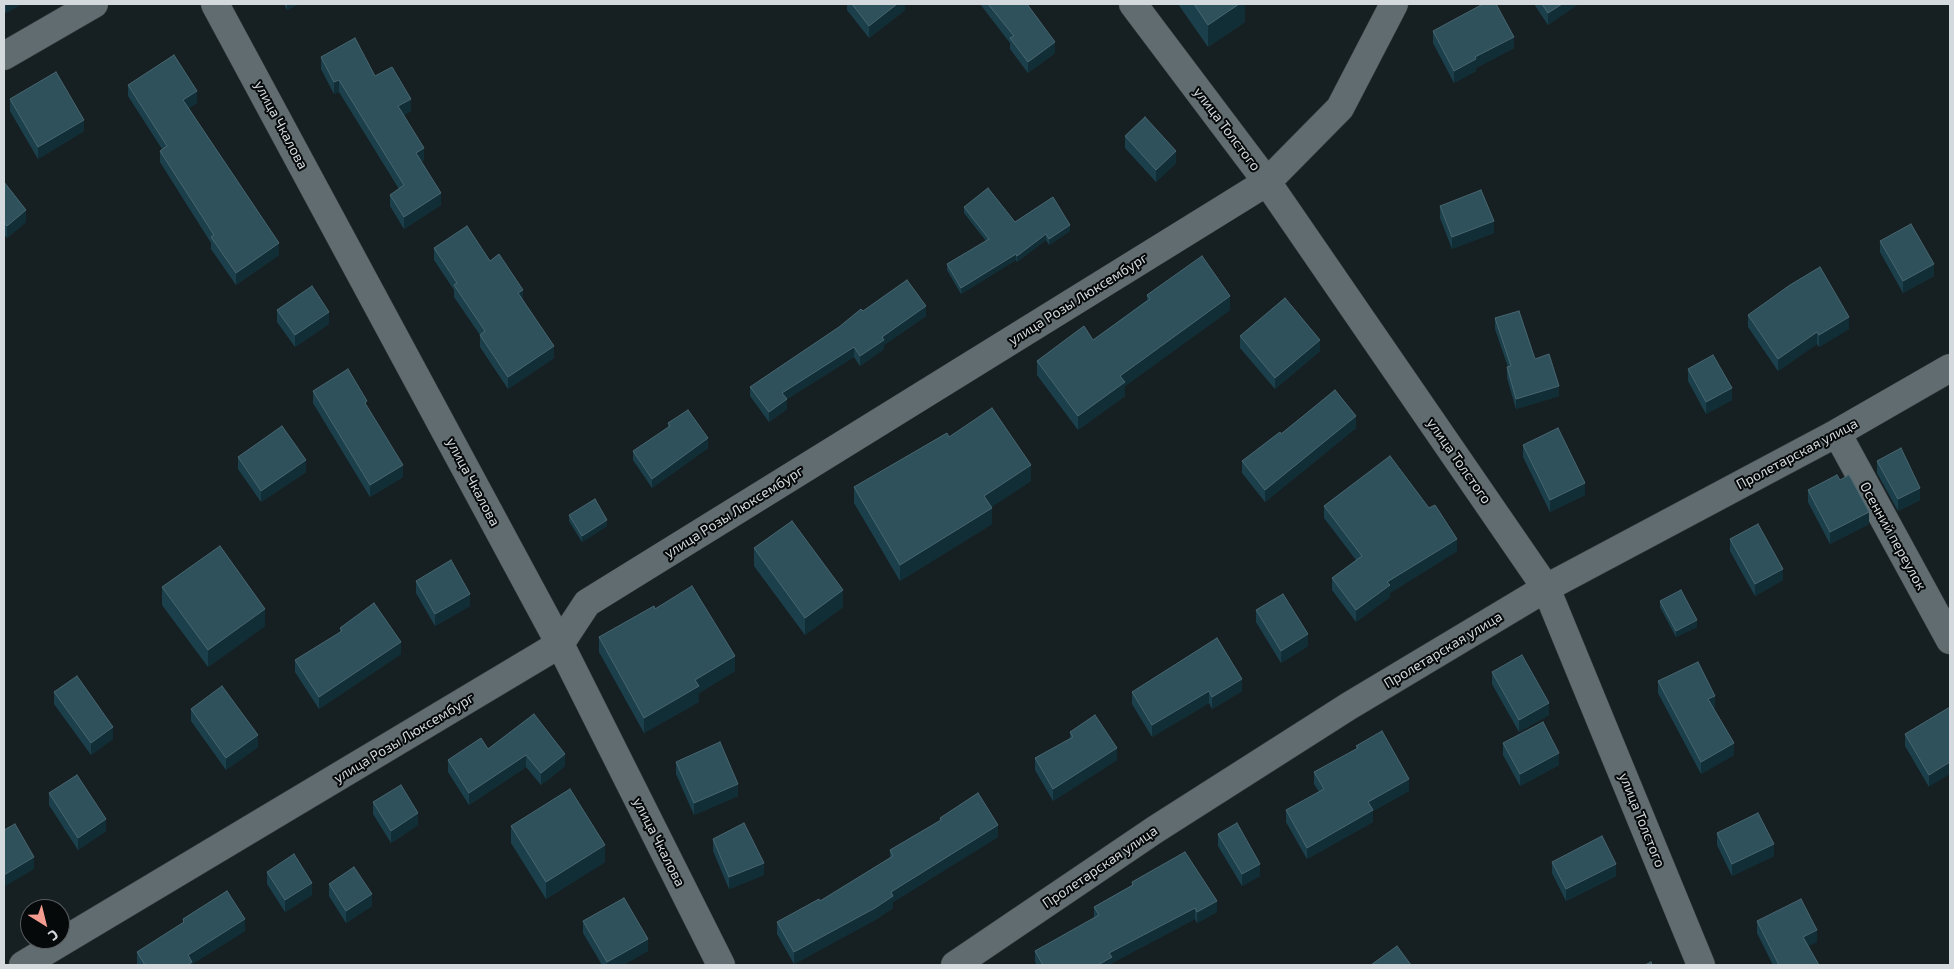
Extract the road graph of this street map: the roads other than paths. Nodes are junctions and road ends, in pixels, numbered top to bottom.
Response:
1 (94, 4) edge
2 (215, 4) edge
3 (1133, 4) edge
4 (1394, 4) edge
5 (4, 56) edge
6 (1267, 182) junction
7 (1950, 368) edge
8 (1836, 433) junction
9 (1546, 588) junction
10 (1950, 640) edge
11 (560, 644) junction
12 (971, 961) edge
13 (23, 965) edge
14 (721, 965) edge
15 (1701, 965) edge

1 - 5 street
2 - 11 street, улица Чкалова
3 - 6 street, улица Толстого
4 - 6 street, улица Розы Люксембург
6 - 9 street, улица Толстого
6 - 11 street, улица Розы Люксембург
7 - 8 street, Пролетарская улица
8 - 9 street, Пролетарская улица
8 - 10 street, Осенний переулок
9 - 12 street, Пролетарская улица
9 - 15 street, улица Толстого
11 - 13 street, улица Розы Люксембург
11 - 14 street, улица Чкалова

